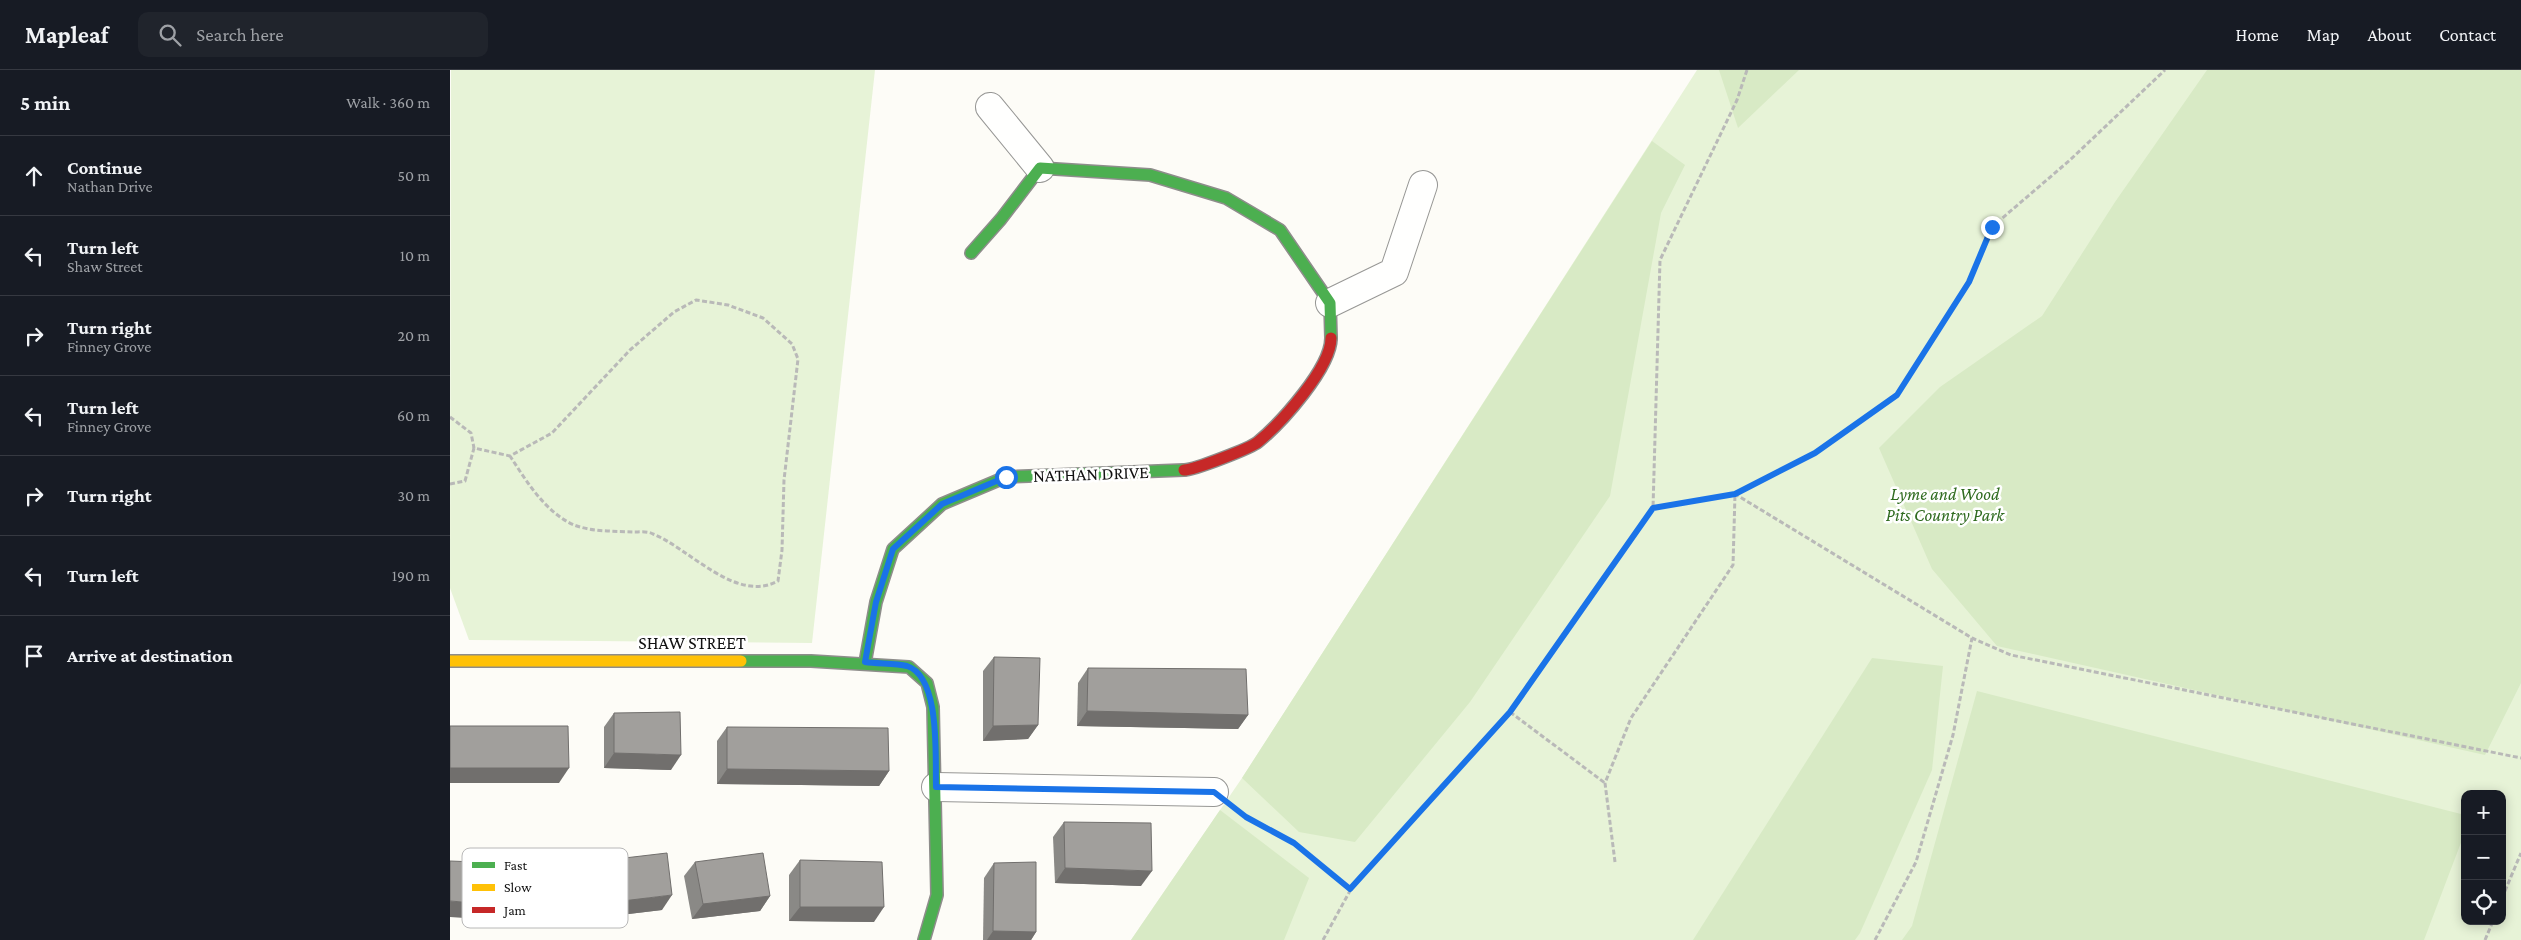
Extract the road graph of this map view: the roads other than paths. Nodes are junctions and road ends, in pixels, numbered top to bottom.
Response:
1 (990, 107) dead end
2 (1040, 168) junction
3 (1423, 185) dead end
4 (972, 253) dead end
5 (1330, 303) junction
6 (450, 661) edge
7 (865, 662) junction
8 (936, 787) junction
9 (1214, 792) road end
10 (924, 940) edge

1 - 2 street
2 - 4 street
2 - 5 street
3 - 5 street
5 - 7 street, NATHAN DRIVE
6 - 7 street, SHAW STREET
7 - 8 street, SHAW STREET
8 - 9 street
8 - 10 street

